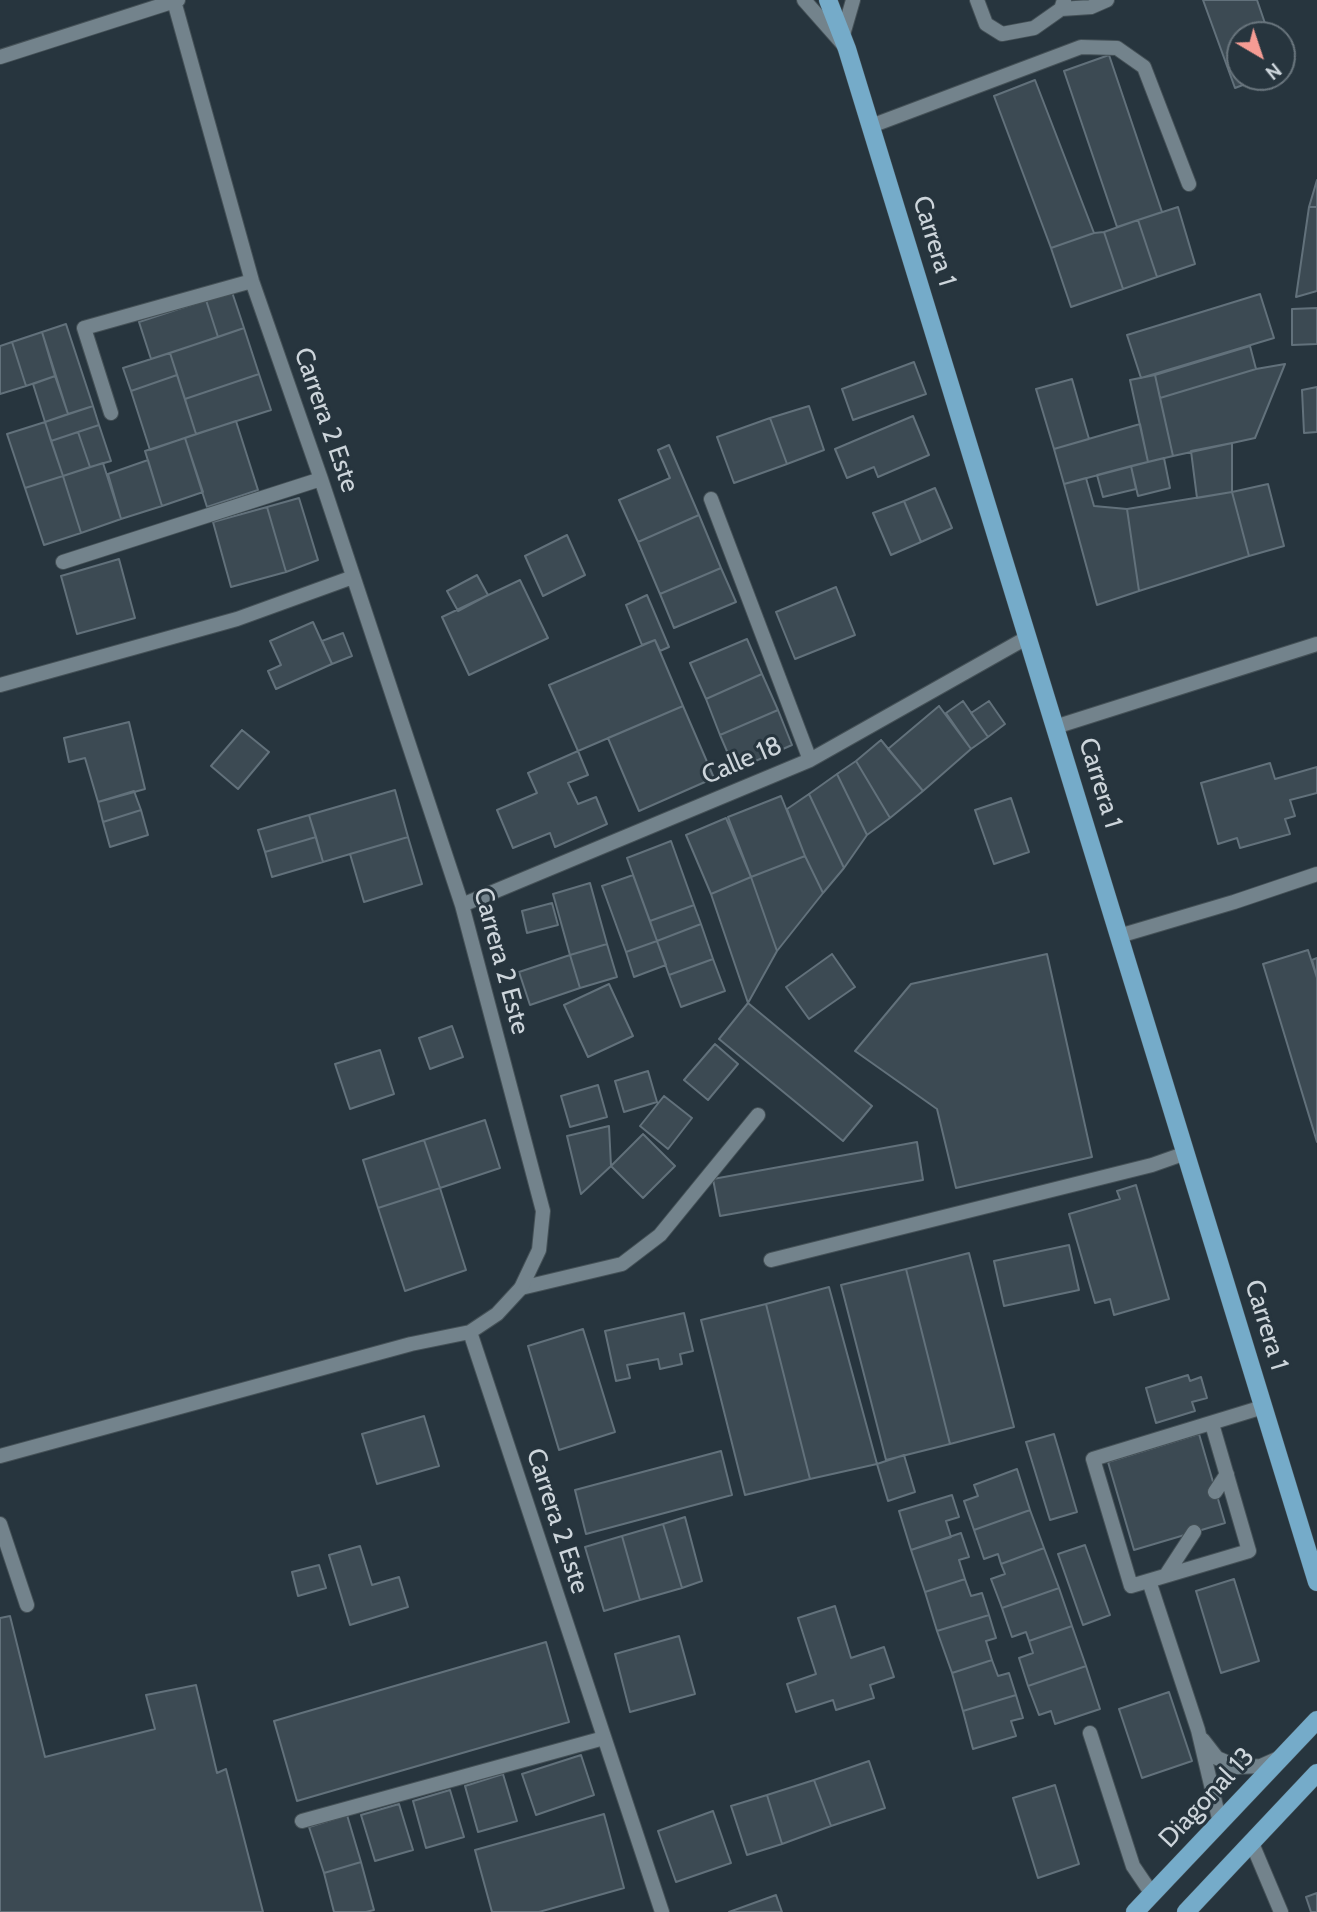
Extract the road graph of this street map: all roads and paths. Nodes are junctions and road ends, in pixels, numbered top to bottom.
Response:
1 (804, 0) edge
2 (828, 0) edge
3 (853, 0) edge
4 (977, 0) edge
5 (1107, 0) edge
6 (176, 1) edge
7 (1063, 4) edge
8 (845, 44) junction
9 (0, 57) edge
10 (871, 126) junction
11 (1189, 184) dead end
12 (252, 281) junction
13 (111, 413) dead end
14 (321, 479) junction
15 (711, 499) dead end
16 (63, 562) dead end
17 (353, 577) junction
18 (1028, 637) junction
19 (1317, 644) edge
20 (0, 685) edge
21 (1055, 727) junction
22 (810, 760) junction
23 (1317, 874) edge
24 (461, 905) junction
25 (1119, 936) junction
26 (758, 1115) dead end
27 (1185, 1153) junction
28 (771, 1260) dead end
29 (521, 1288) junction
30 (470, 1332) junction
31 (1264, 1408) junction
32 (1212, 1424) junction
33 (1201, 1441) dead end
34 (0, 1456) edge
35 (1227, 1475) junction
36 (1216, 1492) dead end
37 (1119, 1501) dead end
38 (1110, 1514) junction
39 (0, 1524) edge
40 (1194, 1532) dead end
41 (1134, 1550) dead end
42 (1126, 1569) junction
43 (1166, 1575) junction
44 (1149, 1581) junction
45 (1317, 1582) edge
46 (27, 1605) dead end
47 (1317, 1720) edge
48 (1198, 1730) junction
49 (1090, 1733) dead end
50 (604, 1738) junction
51 (1282, 1756) junction
52 (1317, 1773) edge
53 (302, 1821) dead end
54 (1220, 1823) junction
55 (1251, 1841) junction
56 (1152, 1894) junction
57 (662, 1912) edge
58 (1135, 1912) edge
59 (1186, 1912) edge
60 (1281, 1912) edge

1 - 8 street
2 - 8 main road, Carrera 1
3 - 8 street
4 - 7 street
5 - 7 street
6 - 9 street
6 - 12 street, Carrera 2 Este
8 - 10 main road, Carrera 1
10 - 11 street
10 - 18 main road, Carrera 1
12 - 13 street
12 - 14 street, Carrera 2 Este
14 - 16 street
14 - 17 street, Carrera 2 Este
15 - 22 street
17 - 20 street
17 - 24 street, Carrera 2 Este
18 - 21 main road, Carrera 1
18 - 22 street, Calle 18
19 - 21 street
21 - 25 main road, Carrera 1
22 - 24 street, Calle 18
23 - 25 street
24 - 29 street, Carrera 2 Este
25 - 27 main road, Carrera 1
26 - 29 street
27 - 28 street
27 - 31 main road, Carrera 1
29 - 30 street, Carrera 2 Este
30 - 34 street
30 - 50 street, Carrera 2 Este
31 - 32 street
31 - 45 main road, Carrera 1
32 - 33 street
32 - 35 street
32 - 38 street
35 - 36 street
35 - 43 street
37 - 38 street
38 - 42 street
39 - 46 street
40 - 43 street
41 - 42 street
42 - 44 street
43 - 44 street
44 - 48 street
47 - 51 main road, Diagonal 13
48 - 51 street
48 - 54 street
49 - 56 street
50 - 53 street
50 - 57 street, Carrera 2 Este
51 - 54 main road, Diagonal 13
52 - 55 main road
54 - 56 main road, Diagonal 13
55 - 59 main road
55 - 60 street
56 - 58 main road, Diagonal 13

